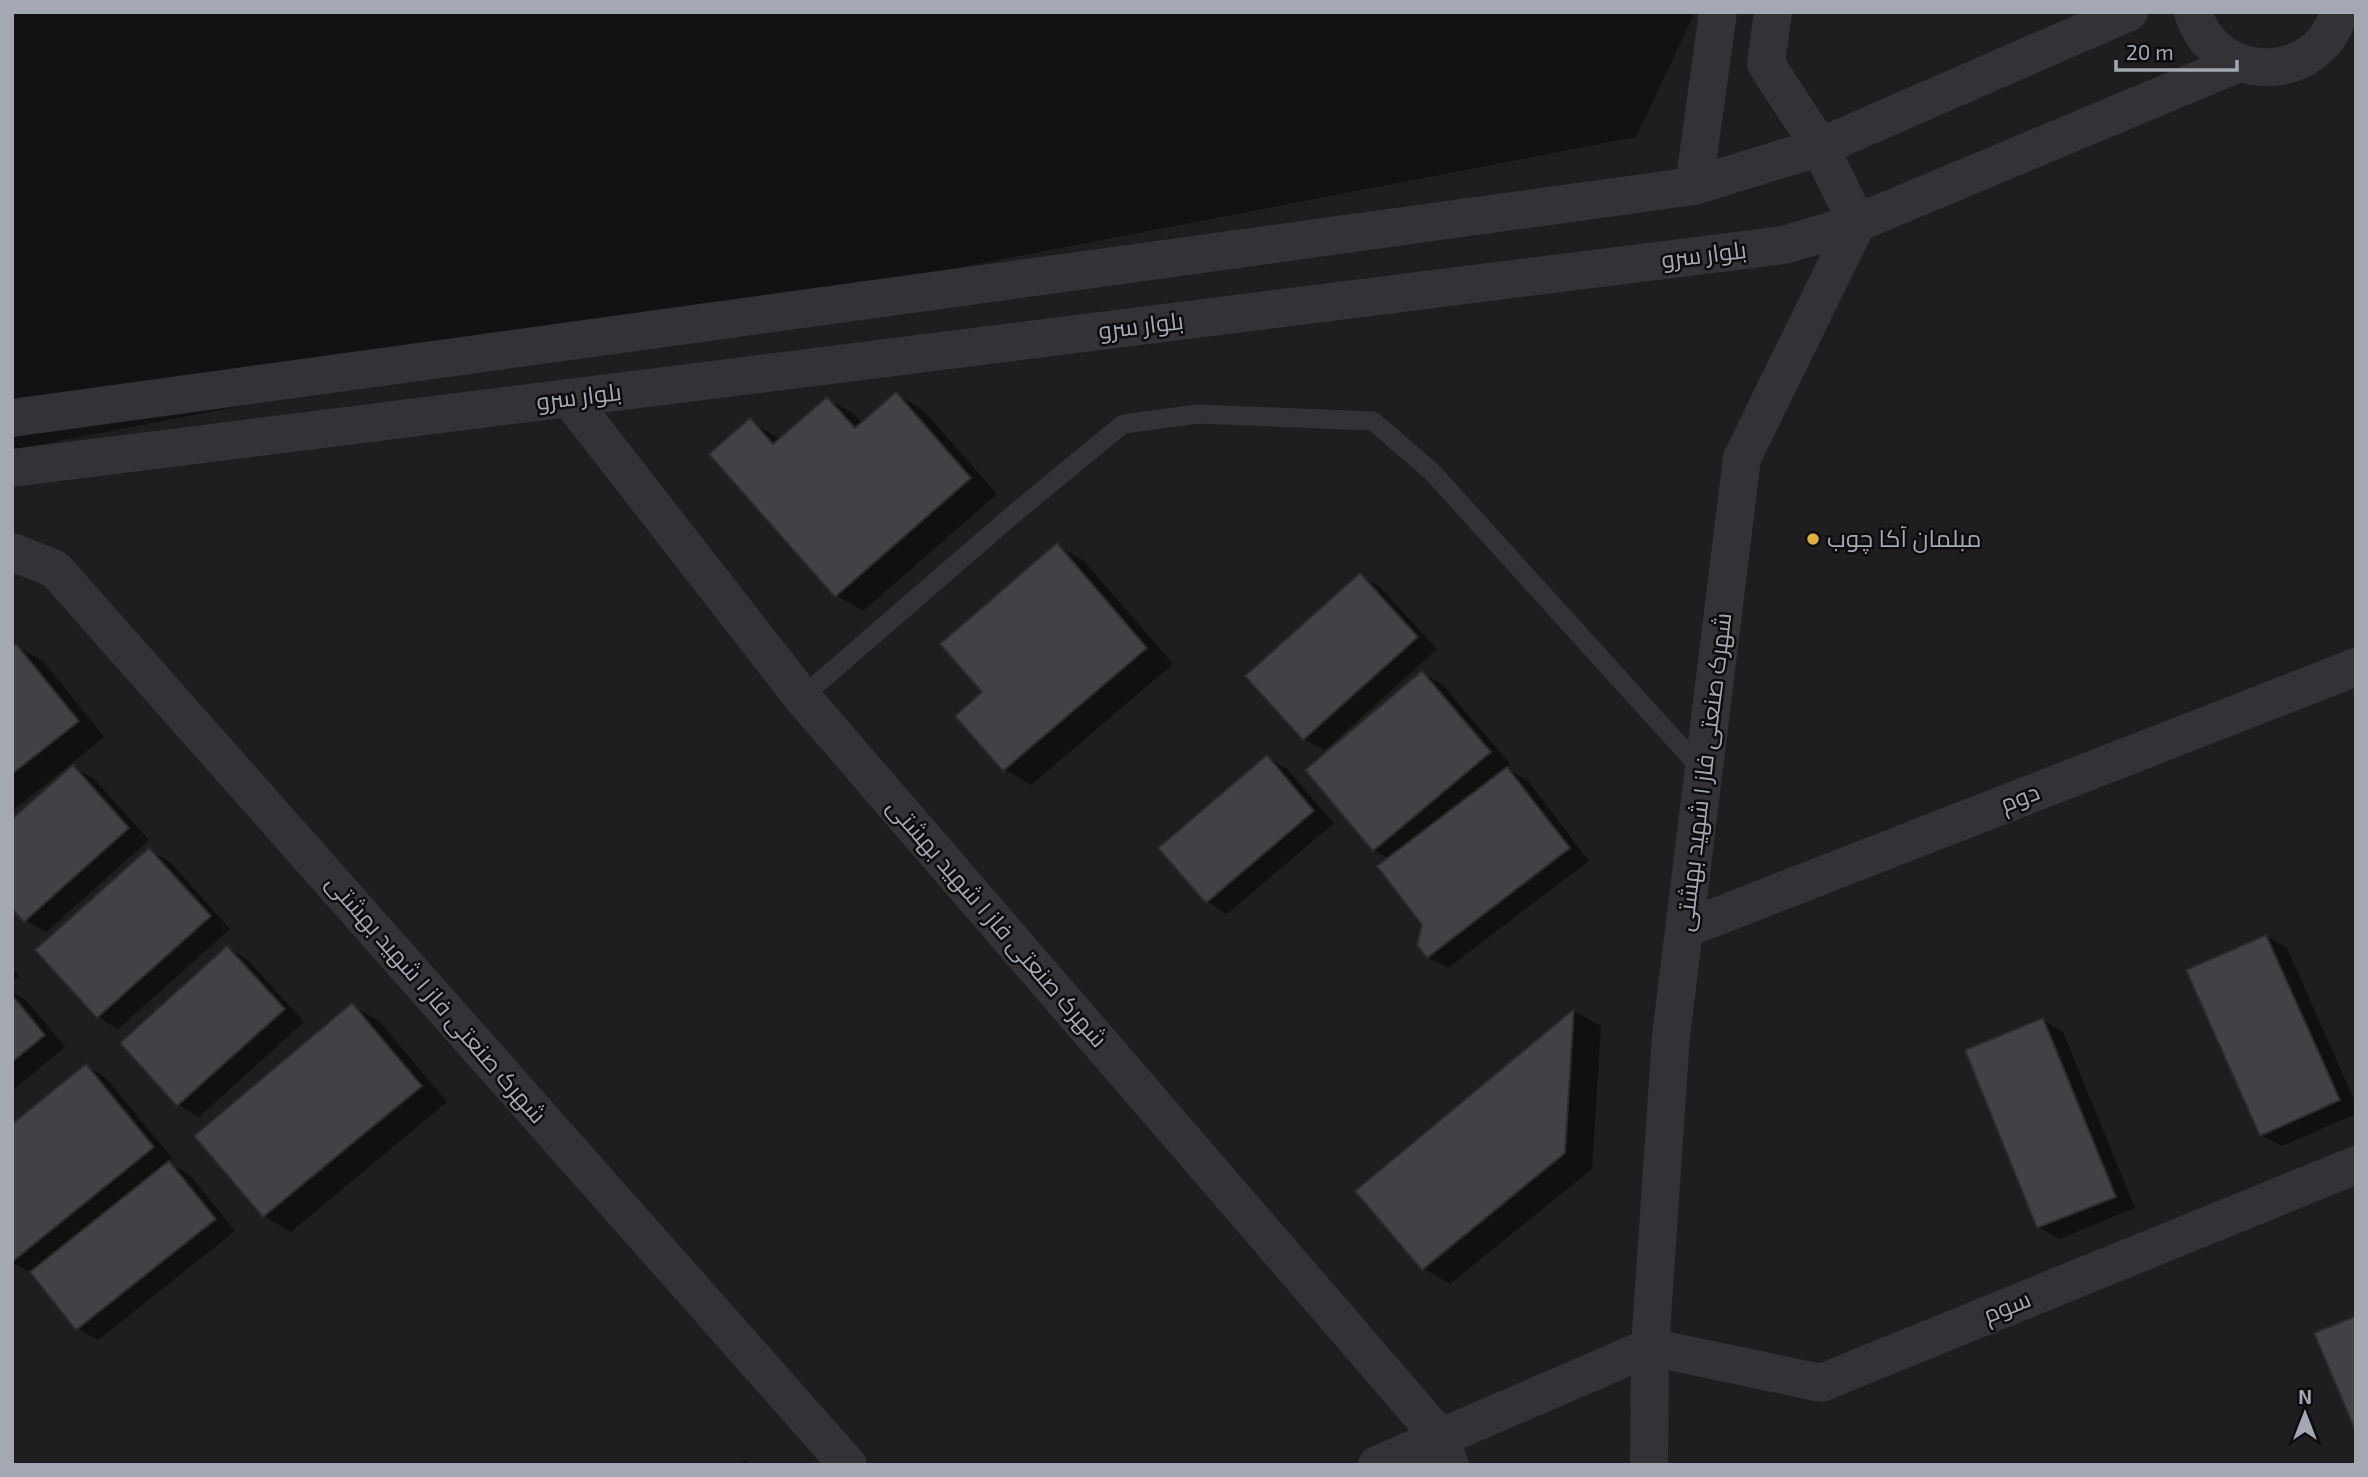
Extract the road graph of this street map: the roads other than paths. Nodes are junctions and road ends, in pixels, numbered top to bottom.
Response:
1 (1718, 12) edge
2 (1773, 12) edge
3 (2129, 12) edge
4 (2193, 12) edge
5 (2343, 19) edge
6 (2239, 63) junction
7 (1820, 147) junction
8 (1693, 186) junction
9 (1857, 223) junction
10 (569, 398) junction
11 (12, 418) edge
12 (12, 468) edge
13 (12, 552) edge
14 (2356, 667) edge
15 (802, 697) junction
16 (1704, 772) junction
17 (1685, 929) junction
18 (2356, 1165) edge
19 (1650, 1347) junction
20 (1445, 1450) edge
21 (848, 1465) edge
22 (1377, 1465) edge
23 (1649, 1465) edge

1 - 8 street
2 - 7 street
3 - 7 street
4 - 6 street
5 - 6 street
6 - 9 street, بلوار سرو
7 - 8 street
7 - 9 street
8 - 11 street
9 - 10 street, بلوار سرو
9 - 16 street, شهرک صنعتی فاز ۱ شهید بهشتی
10 - 12 street, بلوار سرو
10 - 15 street, شهرک صنعتی فاز ۱ شهید بهشتی
13 - 21 street, شهرک صنعتی فاز ۱ شهید بهشتی
14 - 17 street, دوم
15 - 16 lane
15 - 20 street, شهرک صنعتی فاز ۱ شهید بهشتی
16 - 17 street, شهرک صنعتی فاز ۱ شهید بهشتی
17 - 19 street, شهرک صنعتی فاز ۱ شهید بهشتی
18 - 19 street, سوم
19 - 20 street
19 - 23 street, شهرک صنعتی فاز ۱ شهید بهشتی
20 - 22 street

